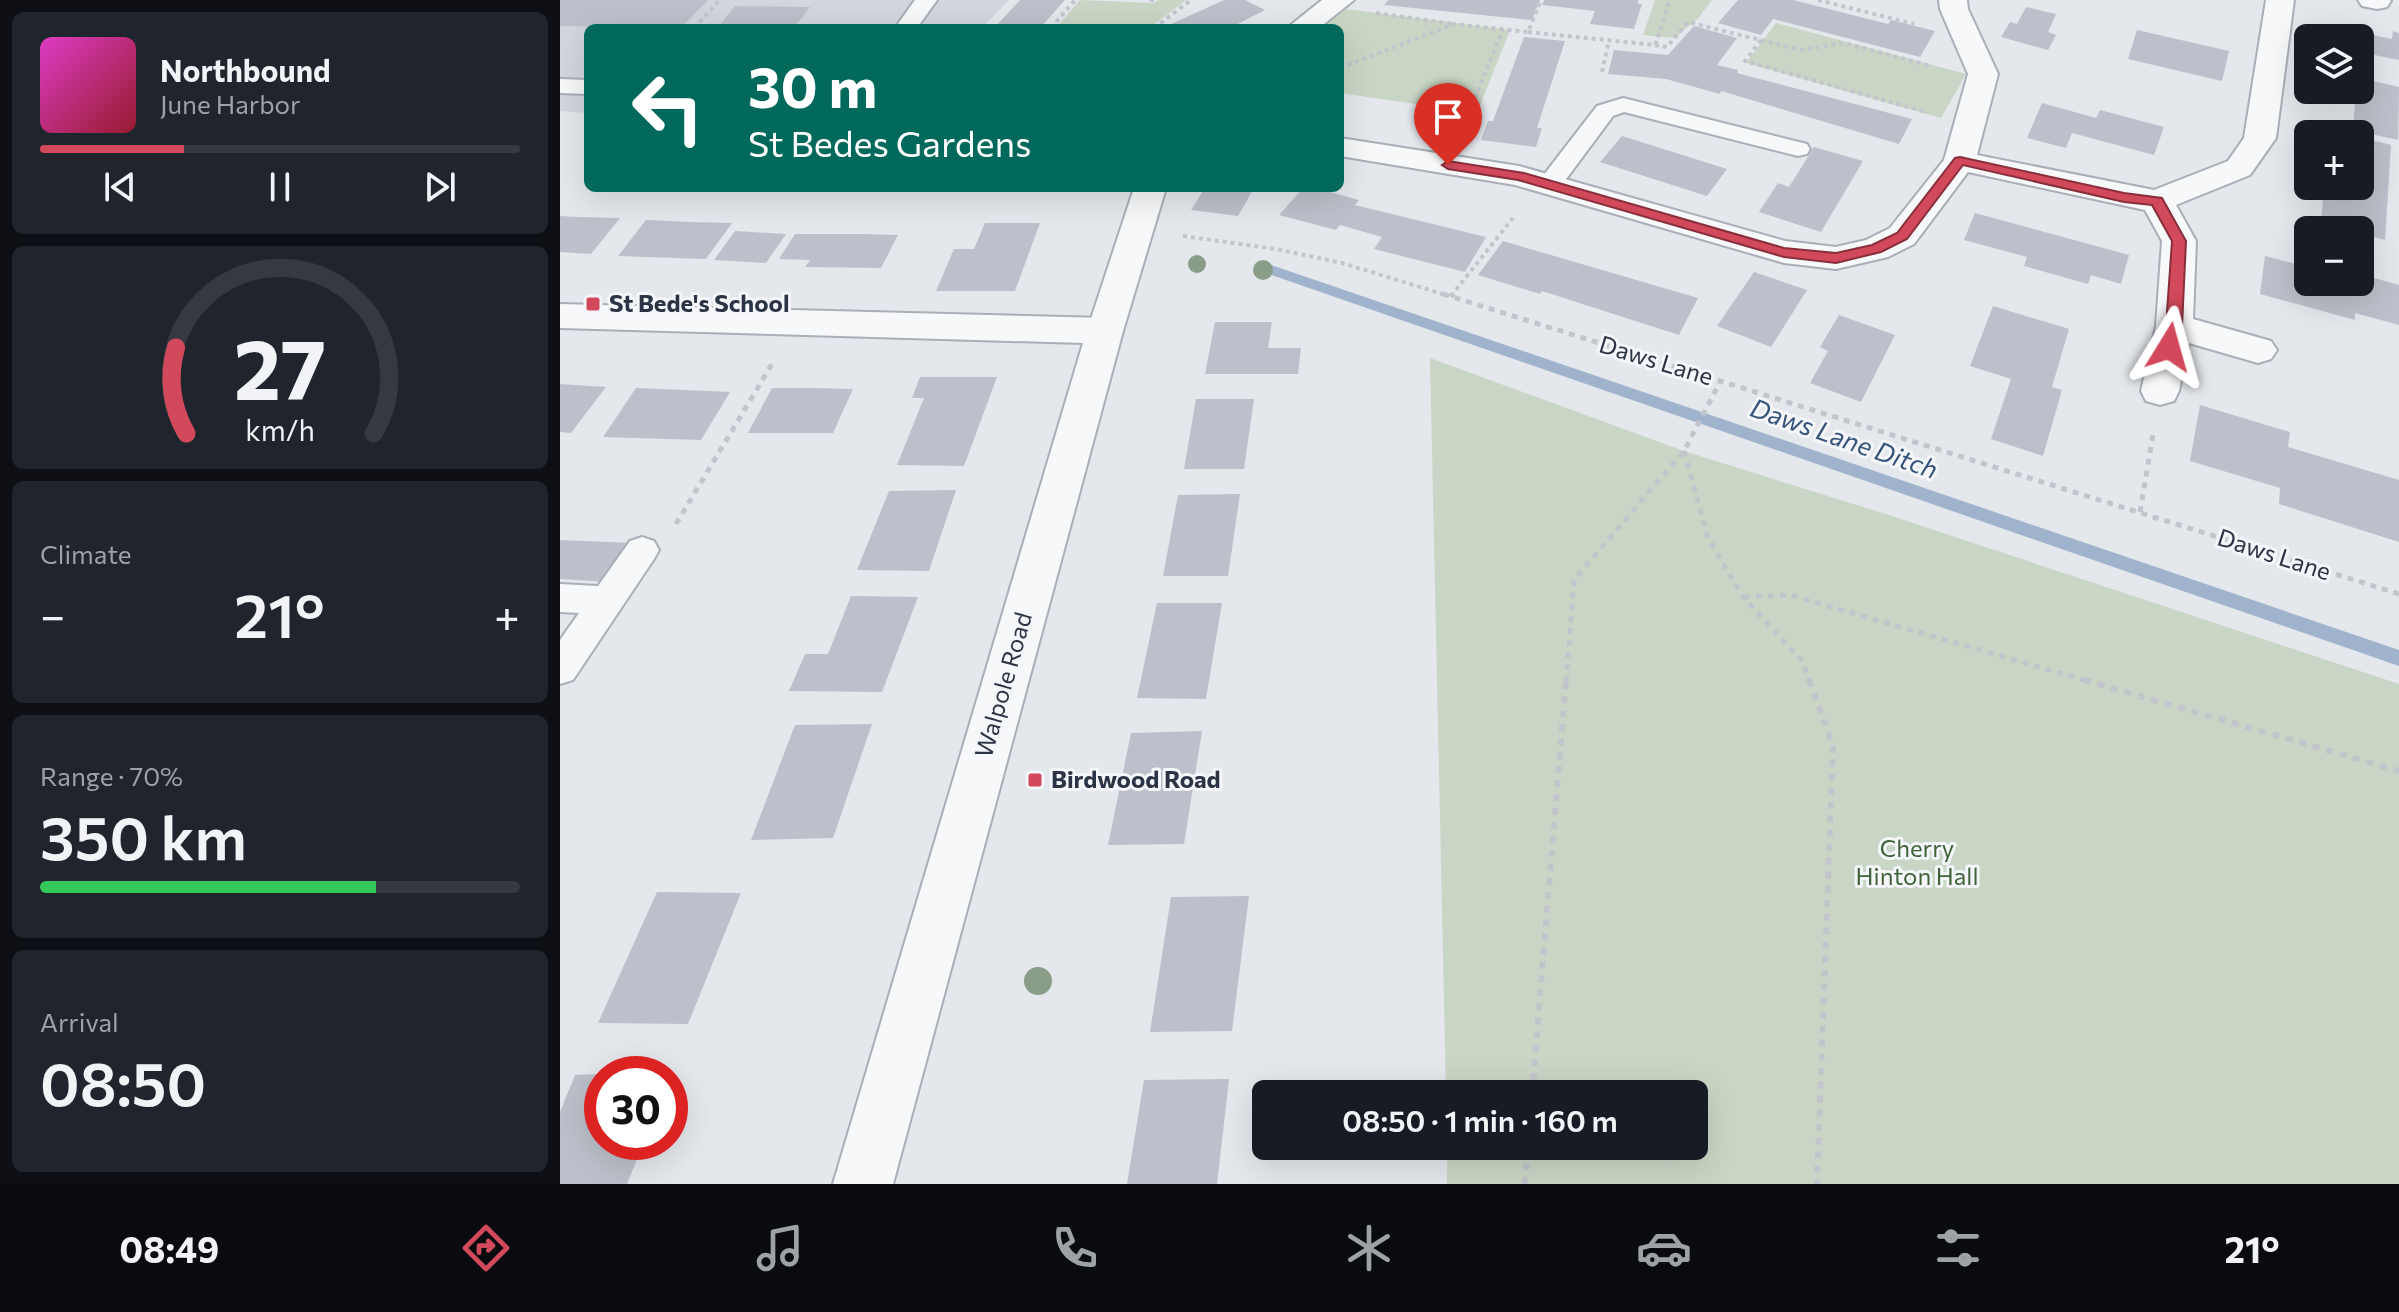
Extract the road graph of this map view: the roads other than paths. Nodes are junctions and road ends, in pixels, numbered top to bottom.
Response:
1 (926, 0) edge
2 (1340, 0) edge
3 (1953, 0) edge
4 (2280, 0) edge
5 (909, 24) edge
6 (1307, 24) edge
7 (560, 86) edge
8 (584, 87) edge
9 (1344, 148) edge
10 (1798, 149) dead end
11 (1960, 161) junction
12 (1545, 183) junction
13 (1149, 192) edge
14 (2157, 201) junction
15 (560, 316) edge
16 (2174, 326) junction
17 (1105, 331) junction
18 (2258, 350) dead end
19 (2160, 391) road end
20 (656, 542) road end
21 (560, 598) edge
22 (607, 601) junction
23 (560, 669) edge
24 (863, 1184) edge

1 - 5 lane
2 - 6 street
3 - 11 street
4 - 14 street
7 - 8 lane
9 - 12 street
10 - 12 lane
11 - 12 street
11 - 14 street
13 - 17 street, Walpole Road
14 - 16 street
15 - 17 street
16 - 18 street
16 - 19 street
17 - 24 street, Walpole Road
20 - 22 lane
21 - 22 lane
22 - 23 lane

